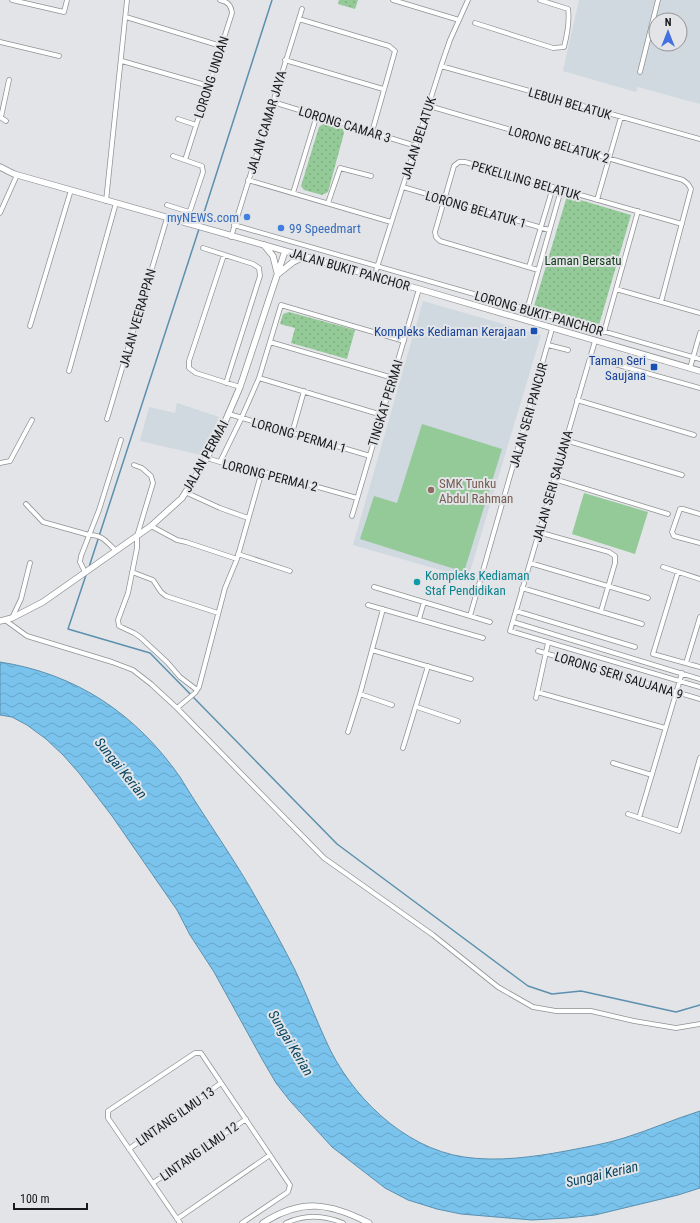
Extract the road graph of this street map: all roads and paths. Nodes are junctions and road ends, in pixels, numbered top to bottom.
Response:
1 (12, 0) edge
2 (67, 0) edge
3 (127, 0) edge
4 (220, 0) edge
5 (393, 0) edge
6 (468, 0) edge
7 (540, 0) edge
8 (658, 0) edge
9 (302, 9) dead end
10 (126, 17) junction
11 (299, 19) junction
12 (459, 20) junction
13 (475, 23) dead end
14 (0, 42) edge
15 (222, 46) junction
16 (59, 56) dead end
17 (286, 60) junction
18 (122, 61) junction
19 (441, 66) junction
20 (640, 72) dead end
21 (9, 80) dead end
22 (209, 86) junction
23 (383, 89) junction
24 (273, 102) junction
25 (429, 106) junction
26 (317, 115) junction
27 (0, 117) edge
28 (621, 117) junction
29 (178, 119) dead end
30 (6, 121) dead end
31 (196, 125) junction
32 (372, 132) junction
33 (700, 139) edge
34 (416, 146) junction
35 (173, 156) dead end
36 (609, 159) junction
37 (185, 160) junction
38 (0, 167) edge
39 (18, 175) junction
40 (372, 176) dead end
41 (248, 180) junction
42 (403, 187) junction
43 (553, 187) junction
44 (71, 190) junction
45 (561, 190) junction
46 (293, 193) junction
47 (444, 199) junction
48 (597, 200) junction
49 (106, 201) junction
50 (116, 203) junction
51 (328, 203) junction
52 (166, 205) dead end
53 (638, 211) junction
54 (189, 212) junction
55 (0, 213) edge
56 (167, 218) junction
57 (391, 222) junction
58 (186, 223) junction
59 (682, 224) junction
60 (234, 225) junction
61 (541, 227) junction
62 (549, 230) junction
63 (231, 237) junction
64 (264, 245) junction
65 (203, 248) dead end
66 (285, 251) junction
67 (224, 255) junction
68 (305, 256) junction
69 (377, 267) junction
70 (529, 267) junction
71 (538, 270) junction
72 (277, 275) junction
73 (374, 277) junction
74 (419, 289) junction
75 (616, 289) junction
76 (661, 302) junction
77 (527, 310) junction
78 (700, 313) edge
79 (30, 326) dead end
80 (552, 329) junction
81 (604, 332) junction
82 (700, 333) edge
83 (404, 341) junction
84 (594, 341) junction
85 (270, 342) junction
86 (548, 345) junction
87 (568, 350) dead end
88 (590, 356) junction
89 (693, 357) junction
90 (700, 359) edge
91 (690, 368) junction
92 (69, 371) dead end
93 (700, 371) edge
94 (259, 378) junction
95 (393, 378) junction
96 (226, 383) junction
97 (240, 387) junction
98 (700, 388) edge
99 (304, 391) junction
100 (577, 400) junction
101 (229, 414) junction
102 (382, 415) junction
103 (107, 419) dead end
104 (241, 419) junction
105 (32, 420) dead end
106 (292, 434) junction
107 (694, 435) dead end
108 (121, 440) dead end
109 (565, 440) junction
110 (370, 456) junction
111 (207, 458) junction
112 (220, 462) junction
113 (0, 463) edge
114 (134, 465) dead end
115 (262, 471) junction
116 (682, 475) dead end
117 (554, 479) junction
118 (185, 492) junction
119 (357, 498) junction
120 (26, 504) dead end
121 (668, 514) dead end
122 (700, 514) edge
123 (352, 516) dead end
124 (248, 518) junction
125 (151, 526) junction
126 (538, 532) junction
127 (89, 535) junction
128 (137, 536) junction
129 (700, 543) edge
130 (115, 550) junction
131 (238, 557) junction
132 (530, 562) junction
133 (30, 563) dead end
134 (663, 567) dead end
135 (290, 571) dead end
136 (85, 572) junction
137 (132, 572) junction
138 (678, 572) junction
139 (700, 579) edge
140 (608, 586) junction
141 (374, 587) dead end
142 (522, 588) junction
143 (648, 598) dead end
144 (424, 602) junction
145 (368, 605) dead end
146 (383, 609) junction
147 (601, 611) junction
148 (516, 612) junction
149 (218, 613) junction
150 (470, 616) junction
151 (700, 617) edge
152 (12, 618) junction
153 (419, 619) junction
154 (2, 621) edge
155 (490, 622) dead end
156 (513, 622) junction
157 (642, 624) dead end
158 (698, 633) edge
159 (483, 638) dead end
160 (548, 643) junction
161 (635, 647) dead end
162 (372, 650) junction
163 (538, 651) dead end
164 (546, 654) junction
165 (686, 663) junction
166 (428, 666) junction
167 (700, 667) edge
168 (682, 673) junction
169 (471, 679) dead end
170 (700, 679) edge
171 (679, 682) junction
172 (700, 687) edge
173 (196, 692) junction
174 (537, 692) junction
175 (676, 692) junction
176 (360, 694) junction
177 (536, 698) dead end
178 (700, 699) edge
179 (392, 705) dead end
180 (417, 707) junction
181 (177, 708) junction
182 (458, 721) dead end
183 (666, 728) junction
184 (348, 732) dead end
185 (403, 748) dead end
186 (700, 758) edge
187 (613, 763) dead end
188 (652, 775) junction
189 (628, 814) dead end
190 (639, 818) junction
191 (700, 1024) edge
192 (222, 1083) junction
193 (246, 1119) junction
194 (129, 1149) junction
195 (270, 1155) junction
196 (153, 1183) junction
197 (177, 1218) junction
198 (180, 1223) edge
199 (242, 1223) edge
200 (264, 1223) edge
201 (286, 1223) edge
202 (343, 1223) edge
203 (369, 1223) edge

1 - 2 street
3 - 10 street
4 - 15 street, LORONG UNDAN
5 - 12 street
6 - 12 street, JALAN BELATUK
7 - 13 street
8 - 20 street
9 - 11 street, JALAN CAMAR JAYA
10 - 15 street
10 - 18 street
11 - 17 street, JALAN CAMAR JAYA
11 - 23 street
12 - 19 street, JALAN BELATUK
14 - 16 street
15 - 22 street, LORONG UNDAN
17 - 23 street
17 - 24 street, JALAN CAMAR JAYA
18 - 22 street
18 - 49 street
19 - 25 street, JALAN BELATUK
19 - 28 street, LEBUH BELATUK
21 - 27 street
22 - 31 street, LORONG UNDAN
23 - 32 street
24 - 26 street, LORONG CAMAR 3
24 - 41 street, JALAN CAMAR JAYA
25 - 34 street, JALAN BELATUK
25 - 36 street, LORONG BELATUK 2
26 - 32 street, LORONG CAMAR 3
26 - 46 street
27 - 30 street
28 - 33 street, LEBUH BELATUK
28 - 36 street
29 - 31 street
31 - 37 street, LORONG UNDAN
32 - 34 street, LORONG CAMAR 3
34 - 42 street, JALAN BELATUK
35 - 37 street
36 - 48 street
36 - 59 street, LORONG BELATUK 2
37 - 54 street
38 - 39 main road, JALAN BUKIT PANCHOR
39 - 44 main road, JALAN BUKIT PANCHOR
39 - 55 street
40 - 51 street
41 - 46 street
41 - 60 street, JALAN CAMAR JAYA
42 - 47 street, LORONG BELATUK 1
42 - 57 street, JALAN BELATUK
43 - 45 street, PEKELILING BELATUK
43 - 47 street, PEKELILING BELATUK
43 - 61 street
44 - 49 main road, JALAN BUKIT PANCHOR
44 - 79 street
45 - 48 street, PEKELILING BELATUK
45 - 62 street
46 - 51 street
47 - 61 street, LORONG BELATUK 1
47 - 70 street, PEKELILING BELATUK
48 - 53 street, PEKELILING BELATUK
49 - 50 main road, JALAN BUKIT PANCHOR
50 - 56 main road, JALAN BUKIT PANCHOR
50 - 92 street
51 - 57 street
52 - 54 street
53 - 59 street, PEKELILING BELATUK
53 - 75 street
54 - 58 street
56 - 58 main road, JALAN BUKIT PANCHOR
56 - 103 street, JALAN VEERAPPAN
57 - 69 street, JALAN BELATUK
58 - 63 main road, JALAN BUKIT PANCHOR
59 - 76 street
60 - 63 street, JALAN CAMAR JAYA
60 - 69 street, JALAN BUKIT PANCHOR
61 - 62 street, LORONG BELATUK 1
61 - 70 street
62 - 71 street
63 - 64 main road, JALAN BUKIT PANCHOR
64 - 66 main road, JALAN BUKIT PANCHOR
64 - 72 main road
65 - 67 street
66 - 68 main road, JALAN BUKIT PANCHOR
66 - 72 main road, JALAN PERMAI
67 - 96 street
67 - 96 street
68 - 72 main road
68 - 73 main road, JALAN BUKIT PANCHOR
69 - 73 street, JALAN BELATUK
69 - 77 street, LORONG BUKIT PANCHOR
70 - 71 street, PEKELILING BELATUK
71 - 77 street
72 - 97 main road, JALAN PERMAI
73 - 74 main road, JALAN BUKIT PANCHOR
74 - 80 main road, JALAN BUKIT PANCHOR
74 - 83 street, TINGKAT PERMAI
75 - 76 street
75 - 81 street
76 - 78 street
77 - 81 street, LORONG BUKIT PANCHOR
80 - 84 main road, JALAN BUKIT PANCHOR
80 - 86 street, JALAN SERI PANCUR
81 - 89 street, LORONG BUKIT PANCHOR
82 - 89 street
83 - 85 street
83 - 95 street, TINGKAT PERMAI
84 - 88 street, JALAN SERI SAUJANA
84 - 91 main road, JALAN BUKIT PANCHOR
85 - 94 street
85 - 95 street
86 - 87 street
86 - 150 street, JALAN SERI PANCUR
88 - 98 street
88 - 100 street, JALAN SERI SAUJANA
89 - 90 street, LORONG BUKIT PANCHOR
89 - 91 street
91 - 93 main road, JALAN BUKIT PANCHOR
94 - 99 street
94 - 104 street
95 - 102 street, TINGKAT PERMAI
96 - 97 street
97 - 101 main road, JALAN PERMAI
99 - 102 street
99 - 106 street
100 - 107 street
100 - 109 street, JALAN SERI SAUJANA
101 - 104 street, LORONG PERMAI 1
101 - 111 main road, JALAN PERMAI
102 - 110 street, TINGKAT PERMAI
104 - 106 street, LORONG PERMAI 1
104 - 112 street
105 - 113 street
106 - 110 street, LORONG PERMAI 1
108 - 127 street
109 - 116 street
109 - 117 street, JALAN SERI SAUJANA
110 - 119 street, TINGKAT PERMAI
111 - 112 street, LORONG PERMAI 2
111 - 118 main road, JALAN PERMAI
112 - 115 street, LORONG PERMAI 2
114 - 128 street
115 - 119 street, LORONG PERMAI 2
115 - 124 street
117 - 121 street
117 - 126 street, JALAN SERI SAUJANA
118 - 124 street
118 - 125 main road, JALAN PERMAI
119 - 123 street, TINGKAT PERMAI
120 - 127 street
122 - 129 street
124 - 131 street
125 - 128 main road, JALAN PERMAI
125 - 131 street
126 - 132 street, JALAN SERI SAUJANA
126 - 140 street
127 - 130 street
127 - 136 street
128 - 130 main road, JALAN PERMAI
128 - 137 street
130 - 136 main road, JALAN PERMAI
131 - 135 street
131 - 149 street
132 - 140 street
132 - 142 street, JALAN SERI SAUJANA
133 - 152 street
134 - 138 street
136 - 152 main road, JALAN PERMAI
137 - 149 street
137 - 173 street
138 - 139 street
138 - 165 street
140 - 143 street
140 - 147 street
141 - 144 street
142 - 147 street
142 - 148 street, JALAN SERI SAUJANA
144 - 150 street
144 - 153 street
145 - 146 street
146 - 153 street
146 - 162 street
147 - 157 street
148 - 156 street, JALAN SERI SAUJANA
148 - 161 street
149 - 173 street
150 - 155 street
151 - 158 street
152 - 154 main road, JALAN PERMAI
153 - 159 street
154 - 181 street
156 - 160 street, JALAN SERI SAUJANA
156 - 168 street
158 - 165 street
160 - 164 street
160 - 171 street
162 - 166 street
162 - 176 street
163 - 164 street, LORONG SERI SAUJANA 9
164 - 174 street
164 - 175 street, LORONG SERI SAUJANA 9
165 - 167 street
166 - 169 street
166 - 180 street
168 - 170 street
168 - 171 street
171 - 172 street
171 - 175 street
173 - 181 street
174 - 177 street
174 - 183 street
175 - 178 street, LORONG SERI SAUJANA 9
175 - 183 street
176 - 179 street
176 - 184 street
180 - 182 street
180 - 185 street
181 - 191 street
183 - 188 street
186 - 190 street
187 - 188 street
188 - 190 street
189 - 190 street
192 - 193 street
192 - 194 street, LINTANG ILMU 13
192 - 194 street
193 - 195 street
193 - 196 street, LINTANG ILMU 12
194 - 196 street
195 - 197 street
195 - 199 street
196 - 197 street
197 - 198 street
200 - 203 main road
201 - 202 street

